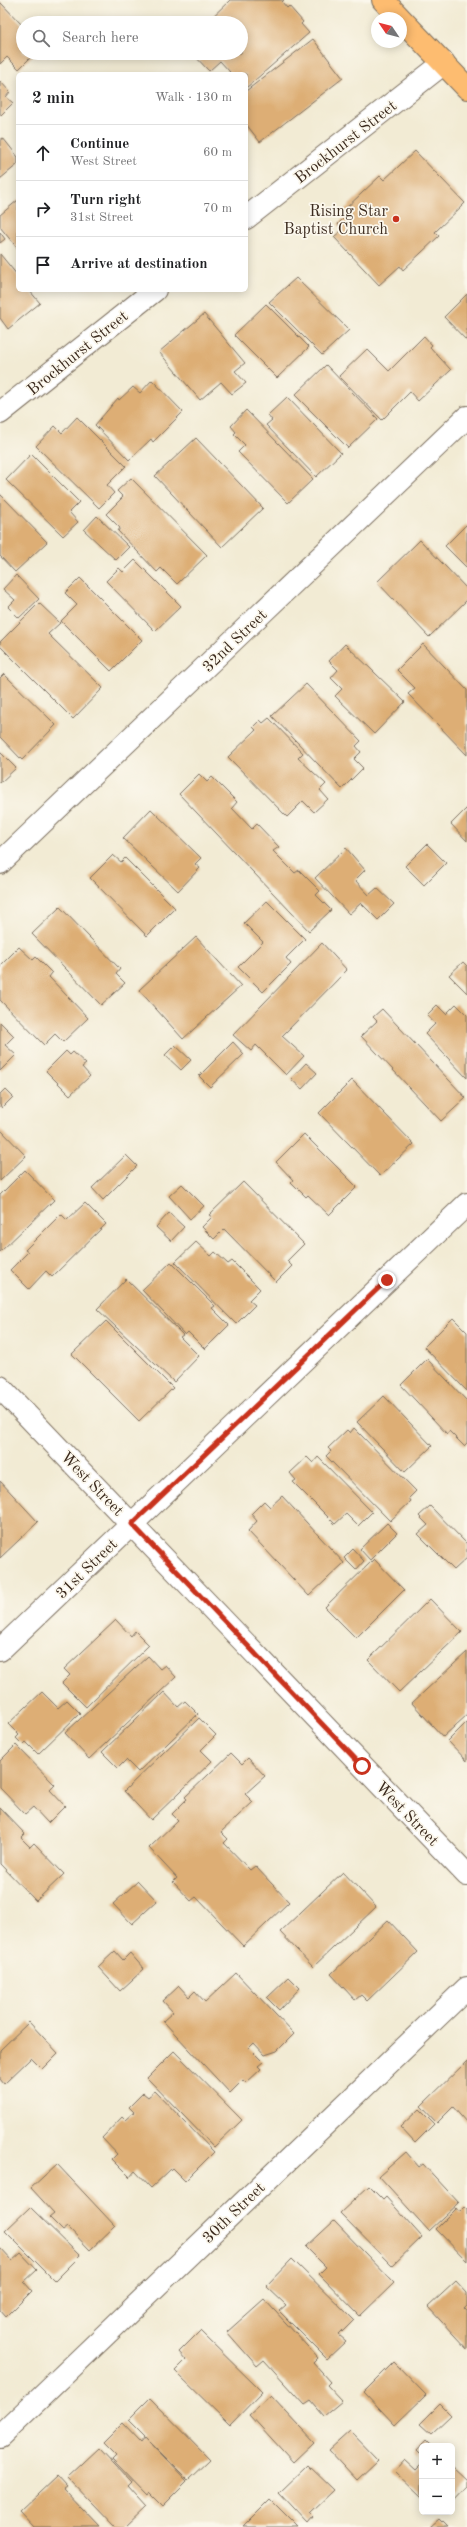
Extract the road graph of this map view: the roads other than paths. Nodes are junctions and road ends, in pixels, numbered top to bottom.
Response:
1 (383, 0) edge
2 (394, 12) edge
3 (407, 26) edge
4 (444, 63) junction
5 (467, 88) edge
6 (248, 216) edge
7 (152, 292) edge
8 (0, 413) edge
9 (467, 417) edge
10 (0, 863) edge
11 (467, 1204) edge
12 (0, 1387) edge
13 (132, 1524) junction
14 (0, 1650) edge
15 (467, 1875) edge
16 (467, 1988) edge
17 (0, 2436) edge

1 - 2 main road
3 - 4 main road
4 - 5 main road
4 - 6 street, Brockhurst Street
7 - 8 street, Brockhurst Street
9 - 10 street, 32nd Street
11 - 13 street, 31st Street
12 - 13 street, West Street
13 - 14 street, 31st Street
13 - 15 street, West Street
16 - 17 street, 30th Street

